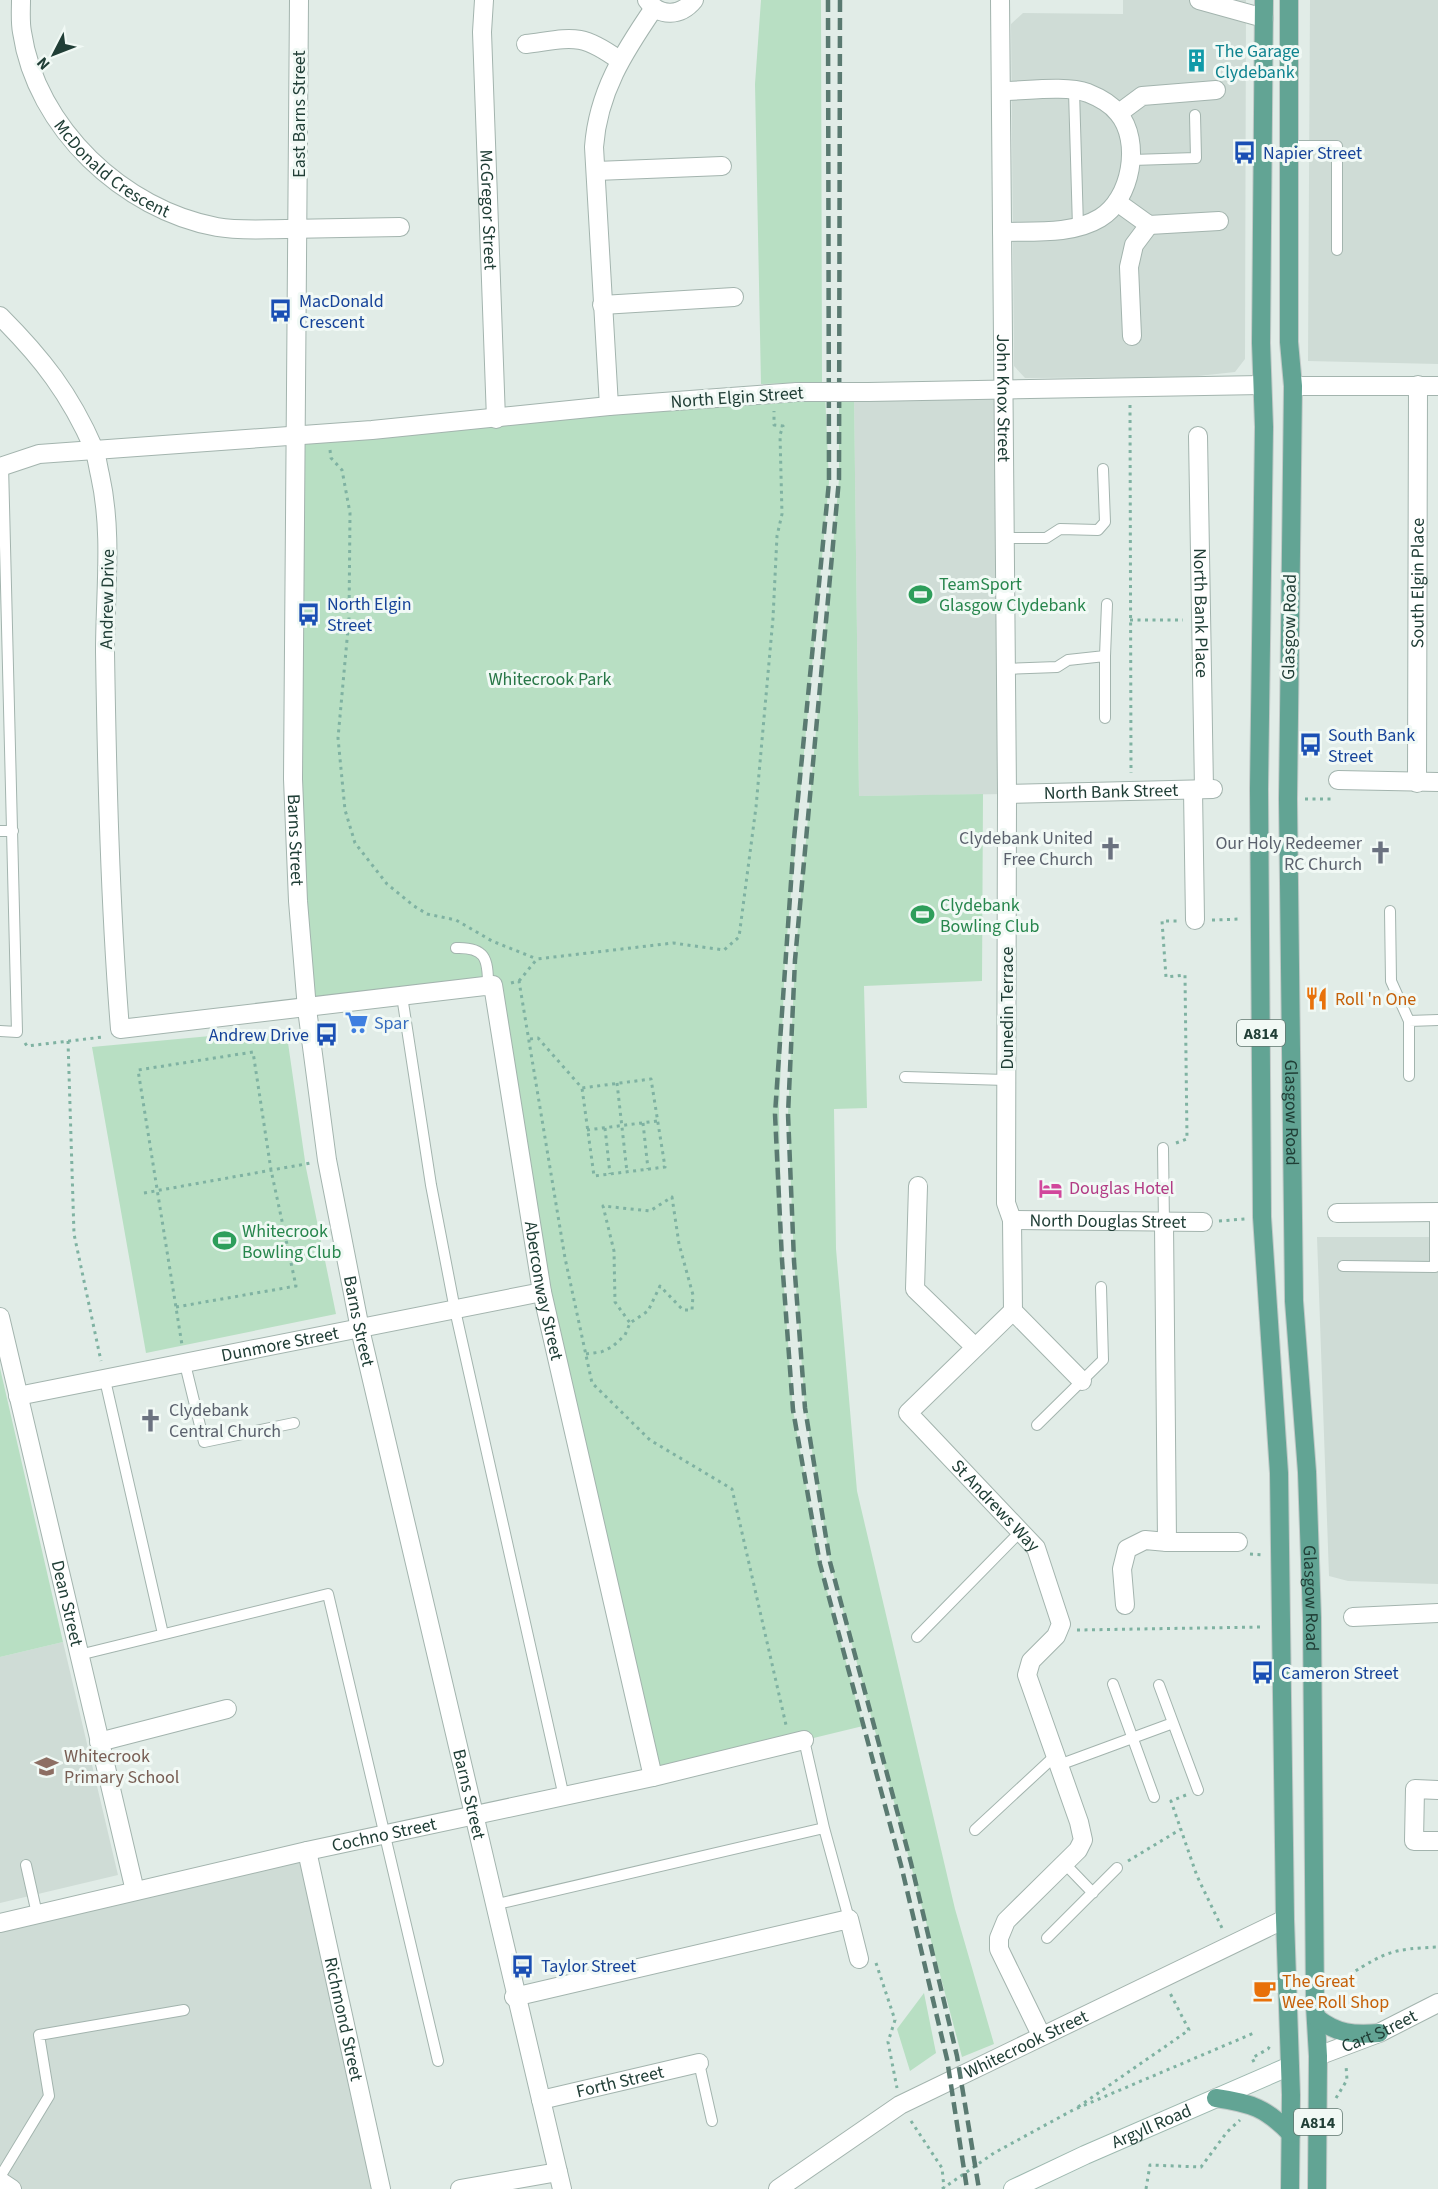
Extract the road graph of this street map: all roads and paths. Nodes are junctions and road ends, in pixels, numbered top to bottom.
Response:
1 (21, 0) edge
2 (299, 0) edge
3 (484, 0) edge
4 (694, 0) edge
5 (1000, 0) edge
6 (1199, 0) edge
7 (1289, 0) edge
8 (651, 4) edge
9 (1264, 9) edge
10 (526, 44) dead end
11 (619, 60) junction
12 (1216, 90) dead end
13 (1001, 91) junction
14 (1074, 92) junction
15 (1119, 113) junction
16 (1195, 116) dead end
17 (1289, 146) junction
18 (1132, 160) junction
19 (722, 166) dead end
20 (596, 171) junction
21 (1118, 202) junction
22 (1219, 221) dead end
23 (1149, 225) junction
24 (400, 227) dead end
25 (1077, 227) junction
26 (298, 228) junction
27 (1002, 232) junction
28 (1337, 250) dead end
29 (734, 297) dead end
30 (602, 305) junction
31 (0, 316) edge
32 (1132, 336) dead end
33 (1262, 385) junction
34 (1418, 385) junction
35 (1293, 386) junction
36 (1438, 386) edge
37 (1130, 388) junction
38 (1002, 389) junction
39 (774, 394) junction
40 (609, 406) junction
41 (496, 419) junction
42 (329, 433) junction
43 (296, 435) junction
44 (1198, 436) dead end
45 (94, 449) junction
46 (2, 466) edge
47 (1103, 469) dead end
48 (1004, 538) junction
49 (1107, 604) dead end
50 (1130, 620) junction
51 (1201, 620) junction
52 (3, 624) edge
53 (1105, 656) junction
54 (1006, 669) junction
55 (1105, 718) dead end
56 (1338, 780) joint
57 (1438, 782) edge
58 (1417, 783) junction
59 (1203, 789) junction
60 (1131, 791) junction
61 (1007, 794) junction
62 (1288, 799) junction
63 (0, 831) edge
64 (13, 831) junction
65 (1390, 912) dead end
66 (1260, 919) junction
67 (1194, 920) junction
68 (456, 948) dead end
69 (537, 959) junction
70 (519, 981) junction
71 (491, 985) junction
72 (402, 996) junction
73 (307, 1009) junction
74 (1438, 1020) edge
75 (1409, 1021) junction
76 (120, 1029) junction
77 (0, 1031) edge
78 (17, 1032) junction
79 (530, 1039) junction
80 (68, 1041) junction
81 (1409, 1076) dead end
82 (905, 1077) dead end
83 (1006, 1080) junction
84 (617, 1083) junction
85 (582, 1088) junction
86 (657, 1121) junction
87 (643, 1123) junction
88 (622, 1126) junction
89 (605, 1128) junction
90 (587, 1130) junction
91 (1163, 1148) joint
92 (327, 1160) junction
93 (648, 1169) junction
94 (272, 1170) junction
95 (627, 1172) junction
96 (610, 1174) junction
97 (918, 1186) dead end
98 (159, 1190) junction
99 (144, 1193) dead end
100 (1437, 1212) edge
101 (1337, 1213) dead end
102 (1012, 1220) junction
103 (1203, 1222) dead end
104 (1164, 1224) junction
105 (1343, 1266) dead end
106 (1101, 1287) dead end
107 (542, 1292) junction
108 (176, 1307) junction
109 (455, 1310) junction
110 (1013, 1311) junction
111 (0, 1317) edge
112 (630, 1323) junction
113 (360, 1329) junction
114 (3, 1344) edge
115 (975, 1347) junction
116 (586, 1354) junction
117 (185, 1364) junction
118 (105, 1380) junction
119 (1082, 1381) junction
120 (18, 1396) junction
121 (294, 1423) dead end
122 (1037, 1425) dead end
123 (1020, 1532) junction
124 (1167, 1542) junction
125 (1238, 1542) joint
126 (1281, 1555) junction
127 (1125, 1605) dead end
128 (1438, 1613) edge
129 (1353, 1617) dead end
130 (1282, 1627) junction
131 (1058, 1630) junction
132 (163, 1634) junction
133 (917, 1637) dead end
134 (79, 1655) junction
135 (1113, 1683) dead end
136 (1159, 1685) dead end
137 (227, 1709) dead end
138 (1173, 1723) junction
139 (1132, 1738) junction
140 (99, 1742) junction
141 (797, 1742) junction
142 (1057, 1760) junction
143 (653, 1777) junction
144 (1198, 1790) joint
145 (1438, 1790) edge
146 (564, 1797) junction
147 (1154, 1797) dead end
148 (474, 1817) junction
149 (824, 1828) junction
150 (1181, 1829) junction
151 (975, 1830) dead end
152 (385, 1835) junction
153 (1438, 1842) edge
154 (307, 1851) junction
155 (1065, 1864) junction
156 (26, 1865) dead end
157 (1117, 1868) joint
158 (135, 1891) junction
159 (1093, 1893) junction
160 (493, 1905) junction
161 (38, 1914) junction
162 (1285, 1918) junction
163 (849, 1919) junction
164 (0, 1923) edge
165 (1047, 1938) dead end
166 (1231, 1945) junction
167 (1438, 1947) edge
168 (859, 1959) joint
169 (1349, 1975) dead end
170 (1162, 1978) junction
171 (514, 1997) junction
172 (1438, 2003) edge
173 (184, 2010) dead end
174 (1317, 2018) junction
175 (1254, 2033) dead end
176 (1379, 2033) junction
177 (1041, 2035) junction
178 (1318, 2056) junction
179 (438, 2061) dead end
180 (699, 2063) joint
181 (1290, 2066) junction
182 (1216, 2098) junction
183 (541, 2100) junction
184 (900, 2105) junction
185 (1263, 2109) junction
186 (1073, 2110) junction
187 (712, 2121) dead end
188 (1291, 2134) junction
189 (0, 2179) edge
190 (560, 2180) edge
191 (943, 2188) edge
192 (12, 2189) edge
193 (381, 2189) edge
194 (460, 2189) edge
195 (778, 2189) edge
196 (1013, 2189) edge
197 (1146, 2189) edge
198 (1290, 2189) edge
199 (1317, 2189) edge

1 - 26 street, McDonald Crescent
2 - 26 street, East Barns Street
3 - 41 street, McGregor Street
4 - 8 street
5 - 13 street, John Knox Street
6 - 9 street
7 - 17 main road, Glasgow Road / A814
8 - 11 street
9 - 33 main road, Glasgow Road / A814
10 - 11 street
11 - 20 street
12 - 15 street
13 - 14 street
13 - 27 street, John Knox Street
14 - 15 street
14 - 25 lane
15 - 18 street
16 - 18 lane
17 - 28 lane
17 - 35 main road, Glasgow Road / A814
18 - 21 street
19 - 20 street
20 - 30 street
21 - 23 street
21 - 25 street
22 - 23 street
23 - 32 street
24 - 26 street
25 - 27 street
26 - 43 street, East Barns Street
27 - 38 street, John Knox Street
29 - 30 street
30 - 40 street
31 - 45 street, Andrew Drive
33 - 35 main road
33 - 37 street, North Elgin Street
33 - 66 main road, Glasgow Road / A814
34 - 35 street
34 - 36 street
34 - 58 street, South Elgin Place
35 - 62 main road, Glasgow Road / A814
37 - 38 street, North Elgin Street
37 - 50 path
38 - 39 street, North Elgin Street, bridge
38 - 48 street, John Knox Street
39 - 40 street, North Elgin Street
39 - 69 path
40 - 41 street, North Elgin Street
41 - 42 street, North Elgin Street
42 - 43 street, North Elgin Street
42 - 69 path
43 - 45 street, North Elgin Street
43 - 73 street, Barns Street
44 - 51 street, North Bank Place
45 - 46 street, North Elgin Street
45 - 76 street, Andrew Drive
46 - 52 lane
47 - 48 lane
48 - 54 street, John Knox Street
49 - 53 lane
50 - 51 path
50 - 60 path
51 - 59 street, North Bank Place
52 - 64 lane
53 - 54 lane
53 - 55 lane
54 - 61 street, John Knox Street
56 - 58 street
56 - 62 path
57 - 58 street
59 - 60 street, North Bank Street
59 - 67 street, North Bank Place
60 - 61 street, North Bank Street
61 - 83 street, Dunedin Terrace
62 - 174 main road, Glasgow Road / A814
63 - 64 lane
64 - 78 lane
65 - 75 lane
66 - 67 path
66 - 126 main road, Glasgow Road / A814
67 - 91 path
68 - 71 lane
69 - 70 path
70 - 71 path
70 - 79 path
71 - 72 street
71 - 107 street, Aberconway Street
72 - 73 street
72 - 109 lane
73 - 76 street
73 - 92 street, Barns Street
74 - 75 lane
75 - 81 lane
76 - 80 path
77 - 78 lane
78 - 80 path
79 - 85 path
79 - 116 path
80 - 118 path
82 - 83 lane
83 - 102 street, Dunedin Terrace
84 - 85 path
84 - 86 path
84 - 88 path
85 - 90 path
86 - 87 path
86 - 93 path
87 - 88 path
87 - 93 path
88 - 89 path
88 - 95 path
89 - 90 path
89 - 96 path
90 - 96 path
91 - 104 lane
92 - 94 path
92 - 113 street, Barns Street
93 - 95 path
94 - 98 path
94 - 98 path
94 - 108 path
95 - 96 path
97 - 115 street
98 - 99 path
98 - 108 path
100 - 101 street
100 - 105 lane
102 - 104 street, North Douglas Street
102 - 110 street
103 - 104 street, North Douglas Street
104 - 124 street
106 - 119 lane
107 - 109 street, Dunmore Street
107 - 143 street, Aberconway Street
108 - 117 path
109 - 113 street, Dunmore Street
109 - 146 lane
110 - 115 street, St Andrews Way
110 - 119 street
111 - 114 street, Dean Street
112 - 112 path
112 - 116 path
113 - 117 street, Dunmore Street
113 - 148 street, Barns Street
114 - 120 street, Dean Street
115 - 123 street, St Andrews Way
116 - 141 path
117 - 118 street, Dunmore Street
117 - 121 lane
118 - 120 street, Dunmore Street
118 - 132 lane
119 - 122 lane
120 - 134 street, Dean Street
123 - 131 street, St Andrews Way
123 - 133 lane
124 - 125 street
124 - 127 street
125 - 126 path
126 - 130 main road, Glasgow Road / A814
128 - 129 street
130 - 131 path
130 - 162 main road, Glasgow Road / A814
131 - 142 street
132 - 134 lane
132 - 152 lane
134 - 140 street, Dean Street
135 - 139 lane
136 - 138 lane
137 - 140 street
138 - 139 lane
138 - 144 lane
139 - 142 lane
139 - 147 lane
140 - 158 street, Dean Street
141 - 143 street, Cochno Street
141 - 149 lane
142 - 151 lane
142 - 155 street
143 - 146 street, Cochno Street
144 - 150 path
145 - 153 street
146 - 148 street, Cochno Street
148 - 152 street, Cochno Street
148 - 160 street, Barns Street
149 - 160 lane
149 - 163 lane
150 - 157 path
150 - 166 path
152 - 154 street, Cochno Street
152 - 179 lane
154 - 158 street, Cochno Street
154 - 193 street, Richmond Street
155 - 159 lane
155 - 177 street
156 - 161 lane
157 - 159 lane
158 - 161 street, Cochno Street
159 - 165 lane
160 - 171 street, Barns Street
161 - 164 street, Cochno Street
162 - 166 street, Whitecrook Street
162 - 181 main road, Glasgow Road / A814
163 - 168 street
163 - 171 street
166 - 170 street, Whitecrook Street
167 - 169 path
168 - 184 path
170 - 177 street, Whitecrook Street
170 - 186 path
171 - 183 street, Barns Street
172 - 176 street, Cart Street
173 - 189 lane
174 - 176 main road
174 - 178 main road, Glasgow Road / A814
175 - 186 path
176 - 178 street, Cart Street
177 - 184 street, Whitecrook Street
178 - 181 main road
178 - 199 main road, Glasgow Road / A814
180 - 183 street, Forth Street
180 - 187 lane
181 - 182 street, Argyll Road
181 - 188 main road, Glasgow Road / A814
182 - 185 main road
182 - 196 street, Argyll Road
183 - 190 street, Barns Street
184 - 191 path
184 - 195 street, Whitecrook Street
185 - 188 main road
185 - 197 path
186 - 191 path
188 - 198 main road, Glasgow Road / A814
189 - 192 street
190 - 194 street

